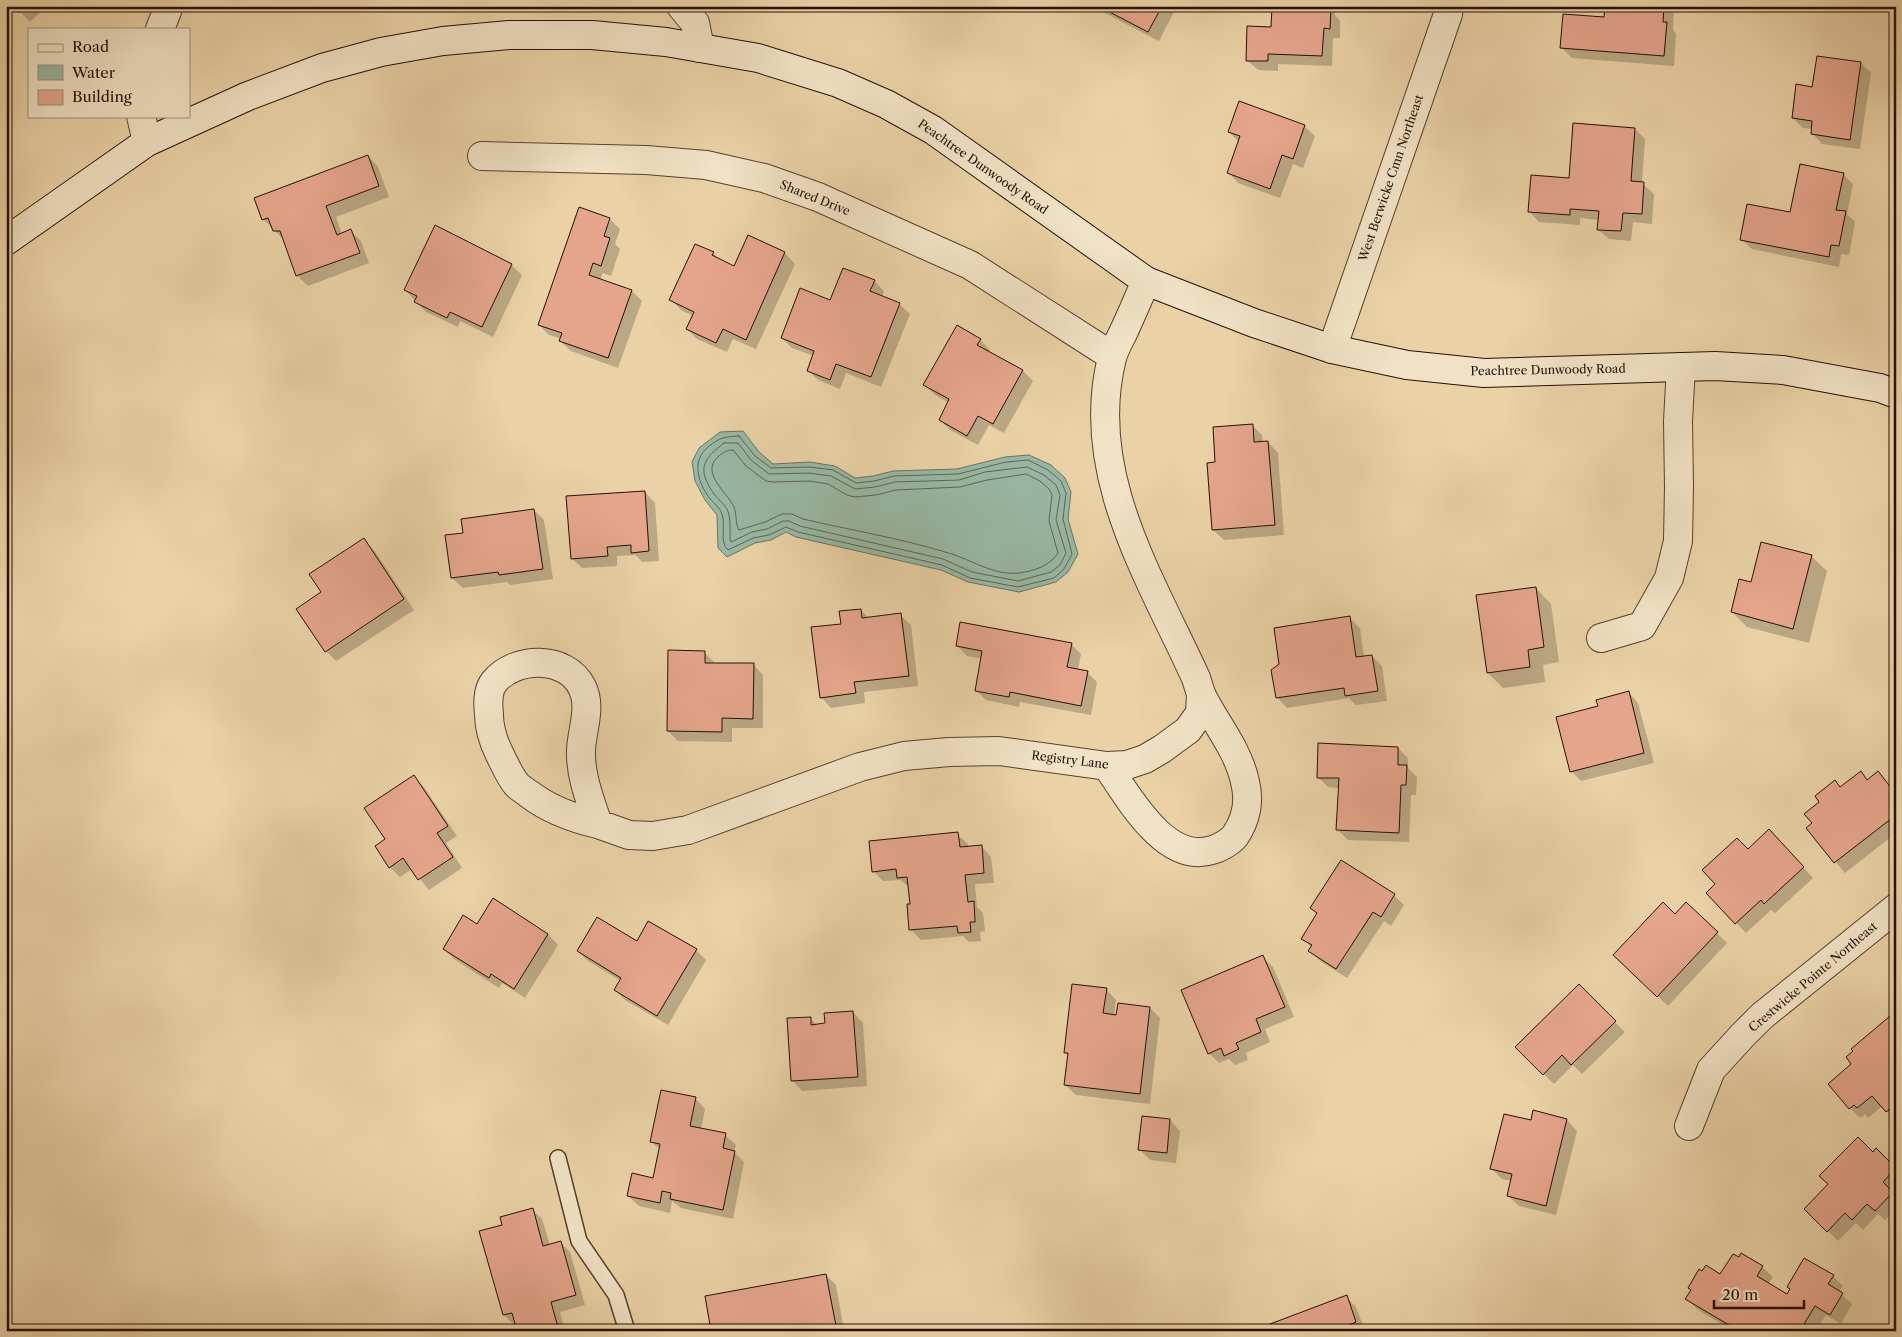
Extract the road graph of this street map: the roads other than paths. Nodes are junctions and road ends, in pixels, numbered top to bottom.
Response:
1 (169, 6) edge
2 (681, 6) edge
3 (1449, 6) edge
4 (160, 28) edge
5 (700, 48) junction
6 (190, 114) edge
7 (179, 118) edge
8 (144, 129) edge
9 (482, 156) dead end
10 (6, 241) edge
11 (1146, 281) junction
12 (1332, 349) junction
13 (1112, 356) junction
14 (1681, 367) junction
15 (1896, 394) edge
16 (1601, 638) dead end
17 (1201, 694) junction
18 (1107, 766) junction
19 (598, 824) junction
20 (1896, 908) edge
21 (1689, 1126) dead end
22 (558, 1158) dead end
23 (627, 1331) edge

1 - 4 street
2 - 5 street
3 - 12 street, West Berwicke Cmn Northeast
5 - 6 street, Peachtree Dunwoody Road
5 - 11 street, Peachtree Dunwoody Road
7 - 8 street, Peachtree Dunwoody Road
8 - 10 street, Peachtree Dunwoody Road
9 - 13 street, Shared Drive
11 - 12 street, Peachtree Dunwoody Road
11 - 13 street
12 - 14 street, Peachtree Dunwoody Road
13 - 17 street
14 - 15 street, Peachtree Dunwoody Road
14 - 16 street
17 - 18 street, Registry Lane
17 - 18 street
18 - 19 street, Registry Lane
19 - 19 street, Registry Lane
20 - 21 street, Crestwicke Pointe Northeast
22 - 23 lane

